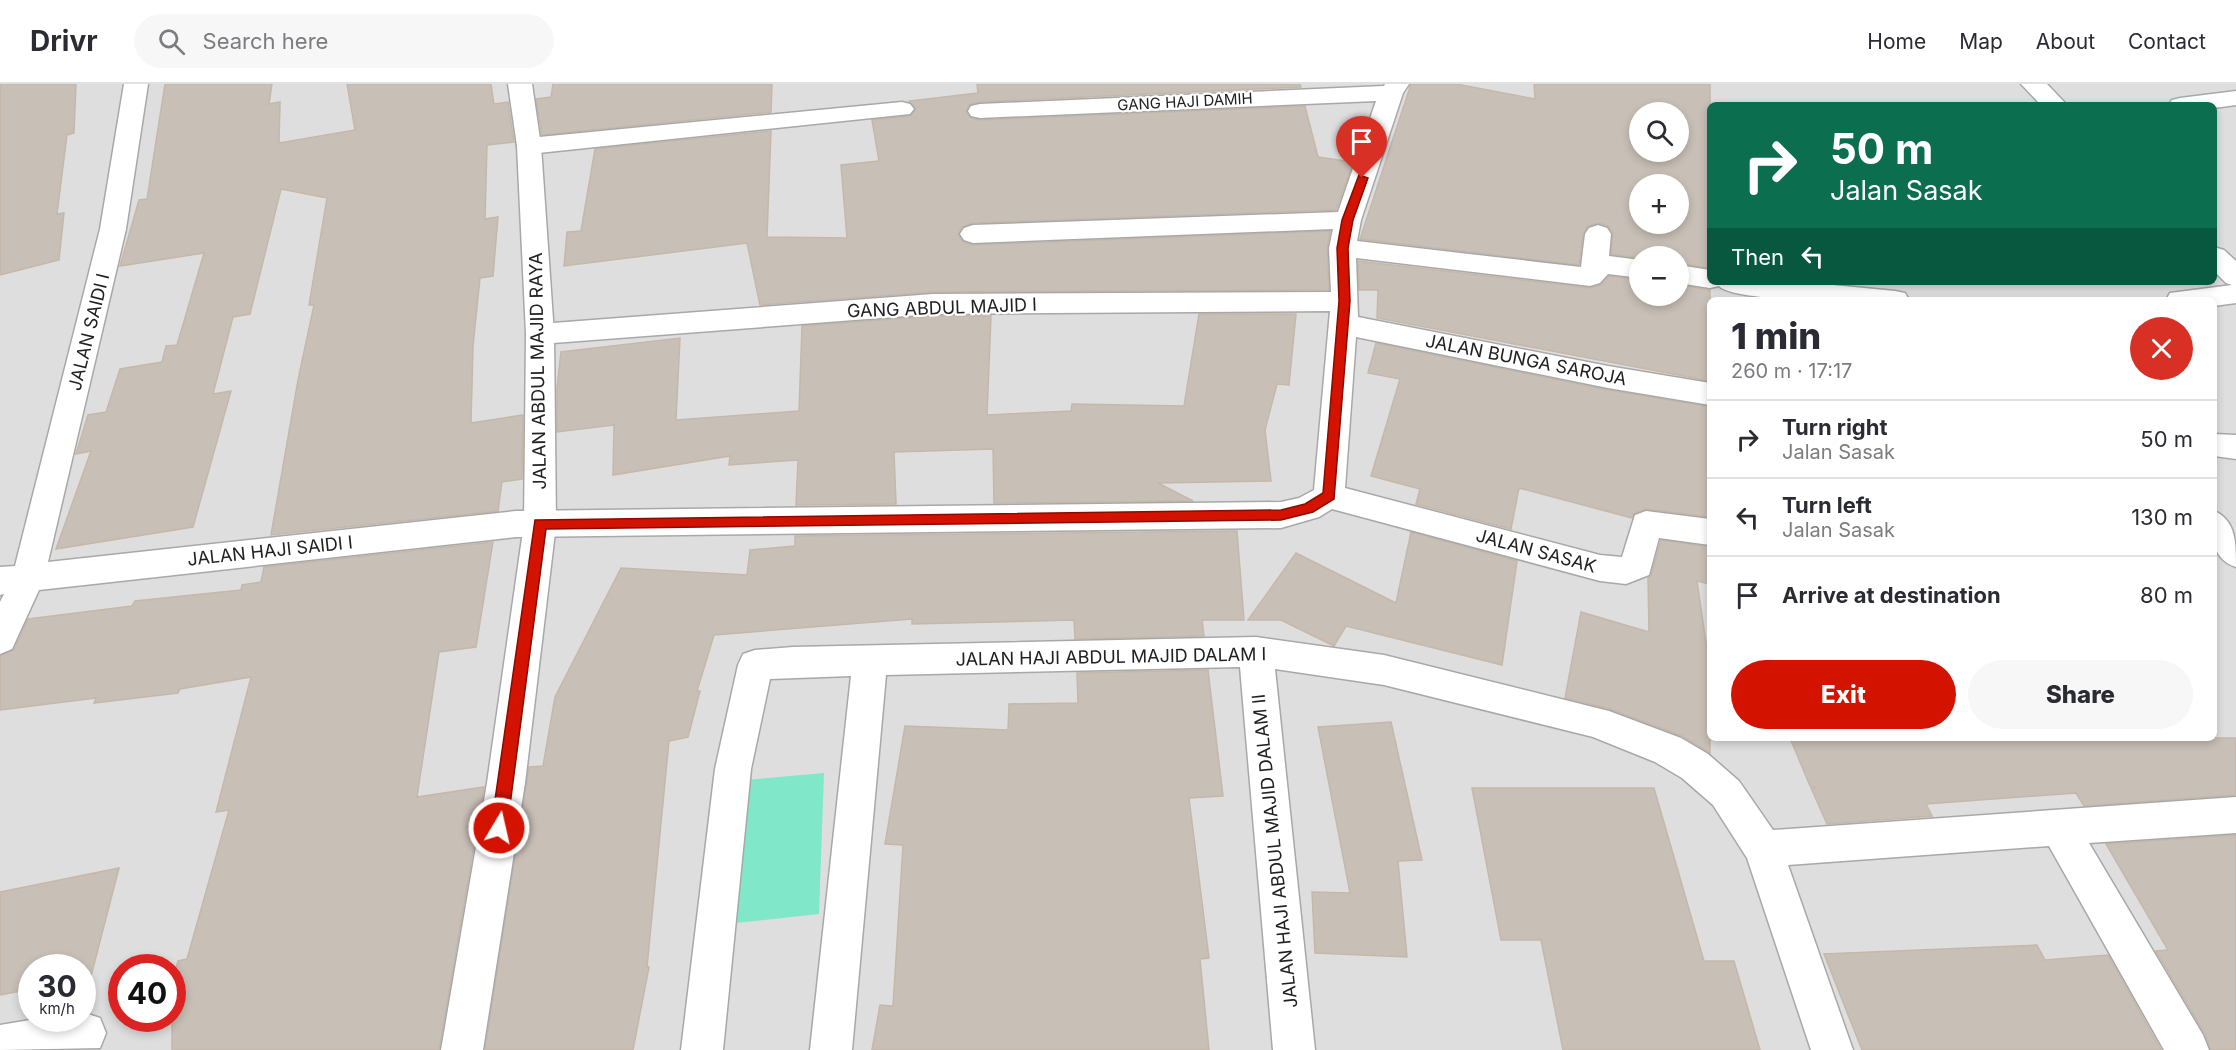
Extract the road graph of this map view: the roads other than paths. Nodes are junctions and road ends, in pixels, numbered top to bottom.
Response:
1 (136, 84) edge
2 (520, 84) edge
3 (2033, 84) edge
4 (1394, 88) edge
5 (2236, 98) edge
6 (2052, 102) edge
7 (2204, 102) edge
8 (902, 109) dead end
9 (980, 111) dead end
10 (529, 146) junction
11 (1348, 220) junction
12 (974, 234) dead end
13 (1598, 234) dead end
14 (1342, 248) junction
15 (2217, 259) edge
16 (1595, 263) junction
17 (1629, 268) edge
18 (1689, 276) edge
19 (2236, 277) edge
20 (1707, 279) edge
21 (1775, 285) edge
22 (2236, 294) edge
23 (1871, 297) edge
24 (2208, 297) edge
25 (1343, 313) junction
26 (540, 334) junction
27 (1707, 394) edge
28 (2217, 445) edge
29 (2236, 447) edge
30 (1329, 496) junction
31 (540, 524) junction
32 (2217, 528) edge
33 (1707, 532) edge
34 (2236, 554) edge
35 (14, 579) edge
36 (0, 639) edge
37 (1256, 652) junction
38 (870, 661) junction
39 (2236, 815) edge
40 (2059, 828) junction
41 (1763, 849) junction
42 (85, 1033) dead end
43 (0, 1046) edge
44 (462, 1050) edge
45 (702, 1050) edge
46 (831, 1050) edge
47 (1294, 1050) edge
48 (1832, 1050) edge
49 (2188, 1050) edge

1 - 35 street, JALAN SAIDI I
2 - 10 street, JALAN ABDUL MAJID RAYA
3 - 6 street
4 - 9 street, GANG HAJI DAMIH
4 - 11 street
5 - 7 street
8 - 10 street
10 - 26 street, JALAN ABDUL MAJID RAYA
11 - 12 street
11 - 14 street
13 - 16 street
14 - 16 street
14 - 25 street
15 - 19 street
16 - 17 street
18 - 20 street
21 - 23 street
22 - 24 street
25 - 26 street, GANG ABDUL MAJID I
25 - 27 street, JALAN BUNGA SAROJA
25 - 30 street
26 - 31 street, JALAN ABDUL MAJID RAYA
28 - 29 street
30 - 31 street
30 - 33 street, JALAN SASAK
31 - 35 street, JALAN HAJI SAIDI I
31 - 44 street, JALAN ABDUL MAJID RAYA
32 - 34 street
35 - 36 street, JALAN SAIDI I
37 - 38 street, JALAN HAJI ABDUL MAJID DALAM I
37 - 41 street, JALAN HAJI ABDUL MAJID DALAM I
37 - 47 street, JALAN HAJI ABDUL MAJID DALAM II
38 - 45 street, JALAN HAJI ABDUL MAJID DALAM I
38 - 46 street
39 - 40 street
40 - 41 street
40 - 49 street
41 - 48 street, JALAN HAJI ABDUL MAJID DALAM I
42 - 43 street

